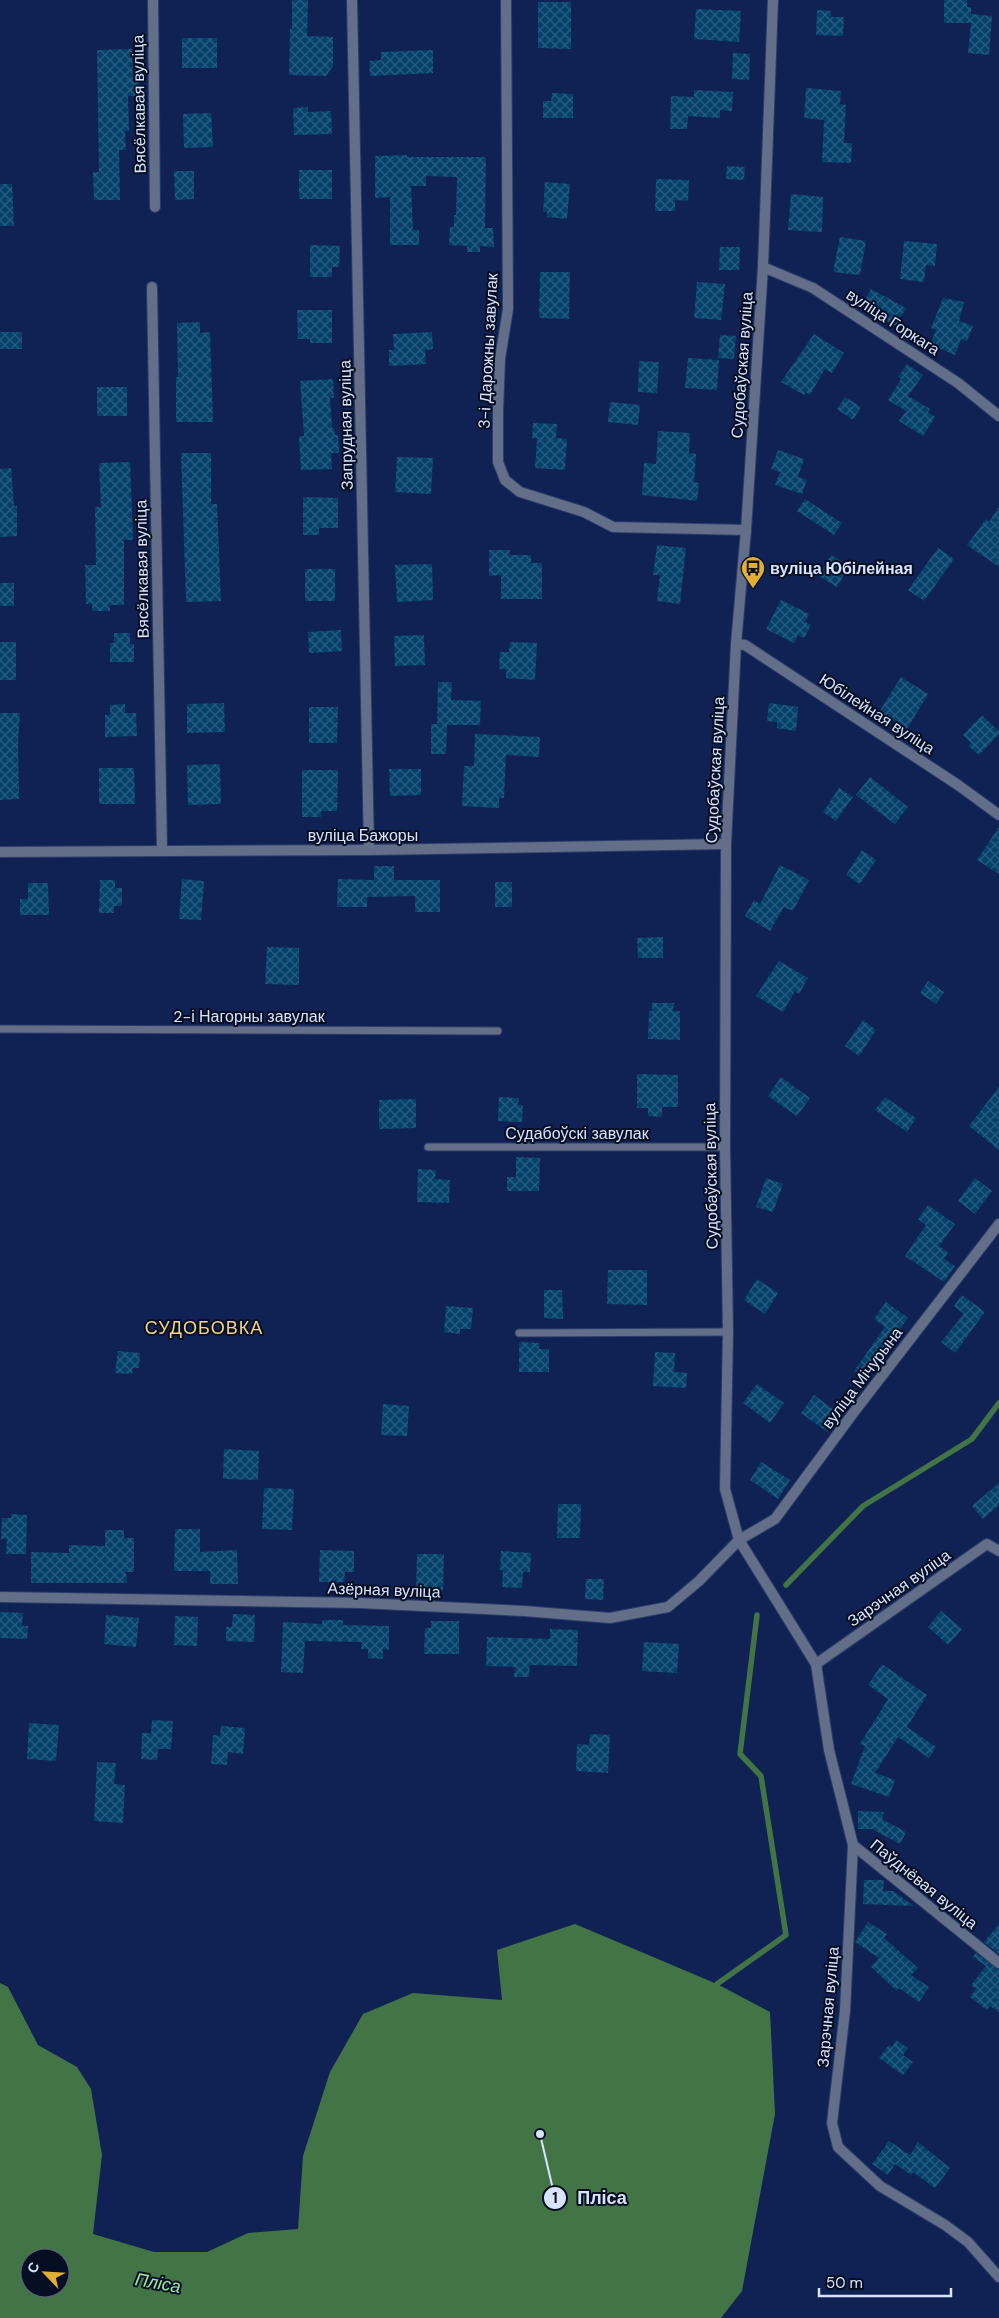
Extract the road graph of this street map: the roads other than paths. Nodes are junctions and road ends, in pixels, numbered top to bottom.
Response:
1 (153, 0) edge
2 (352, 0) edge
3 (506, 0) edge
4 (773, 0) edge
5 (155, 207) dead end
6 (763, 267) junction
7 (152, 287) dead end
8 (999, 416) edge
9 (746, 530) junction
10 (736, 644) junction
11 (999, 814) edge
12 (726, 844) junction
13 (162, 850) junction
14 (369, 850) junction
15 (0, 852) edge
16 (0, 1029) edge
17 (498, 1031) dead end
18 (725, 1146) junction
19 (428, 1147) dead end
20 (999, 1224) edge
21 (728, 1332) junction
22 (519, 1333) dead end
23 (739, 1540) junction
24 (999, 1551) edge
25 (0, 1598) edge
26 (816, 1664) junction
27 (853, 1846) junction
28 (999, 1963) edge
29 (999, 2277) edge

1 - 5 street, Вясёлкавая вуліца
2 - 14 street, Запрудная вуліца
3 - 9 street, 3-і Дарожны завулак
4 - 6 street, Судобаўская вуліца
6 - 8 street, вуліца Горкага
6 - 9 street, Судобаўская вуліца
7 - 13 street, Вясёлкавая вуліца
9 - 10 street, Судобаўская вуліца
10 - 11 street, Юбілейная вуліца
10 - 12 street, Судобаўская вуліца
12 - 14 street, вуліца Бажоры
12 - 18 street, Судобаўская вуліца
13 - 14 street, вуліца Бажоры
13 - 15 street, вуліца Бажоры
16 - 17 lane, 2-і Нагорны завулак
18 - 19 lane, Судабоўскі завулак
18 - 21 street, Судобаўская вуліца
20 - 23 street, вуліца Мічурына
21 - 22 lane
21 - 23 street, Судобаўская вуліца
23 - 25 street, Азёрная вуліца
23 - 26 street, Зарэчная вуліца
24 - 26 street, Зарэчная вуліца
26 - 27 street, Зарэчная вуліца
27 - 28 street, Паўднёвая вуліца
27 - 29 street, Зарэчная вуліца

